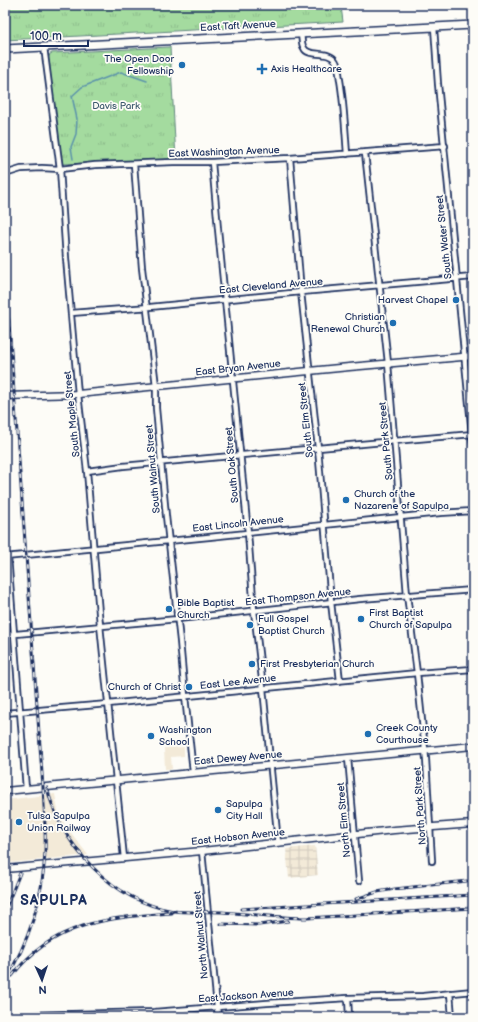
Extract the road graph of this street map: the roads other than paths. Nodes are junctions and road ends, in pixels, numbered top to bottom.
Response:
1 (473, 25) edge
2 (434, 27) junction
3 (301, 33) junction
4 (44, 47) junction
5 (5, 49) edge
6 (445, 146) junction
7 (365, 153) junction
8 (347, 154) junction
9 (290, 158) junction
10 (212, 162) junction
11 (134, 164) junction
12 (60, 169) junction
13 (5, 174) edge
14 (473, 277) edge
15 (458, 279) junction
16 (379, 285) junction
17 (301, 292) junction
18 (224, 300) junction
19 (146, 307) junction
20 (71, 313) junction
21 (473, 356) edge
22 (465, 357) junction
23 (388, 363) junction
24 (310, 371) junction
25 (233, 378) junction
26 (156, 386) junction
27 (78, 394) junction
28 (5, 396) edge
29 (472, 434) edge
30 (394, 441) junction
31 (473, 446) edge
32 (318, 448) junction
33 (240, 456) junction
34 (161, 463) junction
35 (87, 471) junction
36 (473, 512) edge
37 (401, 517) junction
38 (324, 524) junction
39 (248, 533) junction
40 (169, 540) junction
41 (94, 548) junction
42 (6, 556) edge
43 (473, 590) edge
44 (408, 595) junction
45 (331, 602) junction
46 (254, 611) junction
47 (178, 619) junction
48 (100, 626) junction
49 (14, 634) junction
50 (5, 635) edge
51 (473, 669) edge
52 (417, 673) junction
53 (340, 681) junction
54 (263, 688) junction
55 (185, 696) junction
56 (108, 704) junction
57 (21, 711) junction
58 (5, 712) edge
59 (473, 746) edge
60 (425, 750) junction
61 (348, 758) junction
62 (271, 765) junction
63 (193, 772) junction
64 (116, 780) junction
65 (26, 789) junction
66 (5, 791) edge
67 (473, 824) edge
68 (430, 828) junction
69 (355, 834) junction
70 (278, 843) junction
71 (202, 851) junction
72 (124, 858) junction
73 (432, 861) dead end
74 (5, 869) edge
75 (359, 881) dead end
76 (473, 991) edge
77 (450, 993) junction
78 (348, 998) junction
79 (217, 1007) junction
80 (138, 1015) edge
81 (21, 1017) edge
82 (218, 1017) edge
83 (349, 1017) edge
84 (452, 1017) edge

1 - 2 main road, East Taft Avenue
2 - 3 main road, East Taft Avenue
2 - 6 street, South Water Street
3 - 4 main road, East Taft Avenue
3 - 8 street
4 - 5 main road, East Taft Avenue
4 - 12 street, South Maple Street
6 - 7 street, East Washington Avenue
6 - 15 street, South Water Street
7 - 8 street, East Washington Avenue
7 - 16 street, South Park Street
8 - 9 street, East Washington Avenue
9 - 10 street, East Washington Avenue
9 - 17 street, South Elm Street
10 - 11 street, East Washington Avenue
10 - 18 street, South Oak Street
11 - 12 street, East Washington Avenue
11 - 19 street, South Walnut Street
12 - 13 street, East Washington Avenue
12 - 20 street, South Maple Street
14 - 15 street, East Cleveland Avenue
15 - 16 street, East Cleveland Avenue
15 - 22 street, South Water Street
16 - 17 street, East Cleveland Avenue
16 - 23 street, South Park Street
17 - 18 street, East Cleveland Avenue
17 - 24 street, South Elm Street
18 - 19 street, East Cleveland Avenue
18 - 25 street, South Oak Street
19 - 20 street, East Cleveland Avenue
19 - 26 street, South Walnut Street
20 - 27 street, South Maple Street
21 - 22 street, East Bryan Avenue
22 - 23 street, East Bryan Avenue
22 - 29 street, South Water Street
23 - 24 street, East Bryan Avenue
23 - 30 street, South Park Street
24 - 25 street, East Bryan Avenue
24 - 32 street, South Elm Street
25 - 26 street, East Bryan Avenue
25 - 33 street, South Oak Street
26 - 27 street, East Bryan Avenue
26 - 34 street, South Walnut Street
27 - 28 street, East Bryan Avenue
27 - 35 street, South Maple Street
29 - 30 street
29 - 31 street, South Water Street
30 - 32 street
30 - 37 street, South Park Street
32 - 33 street
32 - 38 street, South Elm Street
33 - 34 street
33 - 39 street, South Oak Street
34 - 35 street
34 - 40 street, South Walnut Street
35 - 41 street, South Maple Street
36 - 37 street, East Lincoln Avenue
37 - 38 street, East Lincoln Avenue
37 - 44 street, South Park Street
38 - 39 street, East Lincoln Avenue
38 - 45 street, South Elm Street
39 - 40 street, East Lincoln Avenue
39 - 46 street, South Oak Street
40 - 41 street, East Lincoln Avenue
40 - 47 street, South Walnut Street
41 - 42 street, East Lincoln Avenue
41 - 48 street, South Maple Street
42 - 49 street
43 - 44 street, East Thompson Avenue
44 - 45 street, East Thompson Avenue
44 - 52 street, South Park Street
45 - 46 street, East Thompson Avenue
45 - 53 street, South Elm Street
46 - 47 street, East Thompson Avenue
46 - 54 street, South Oak Street
47 - 48 street, East Thompson Avenue
47 - 55 street, South Walnut Street
48 - 49 street, East Thompson Avenue
48 - 56 street, South Maple Street
49 - 50 street, East Thompson Avenue
49 - 57 street
51 - 52 street, East Lee Avenue
52 - 53 street, East Lee Avenue
52 - 60 street, South Park Street
53 - 54 street, East Lee Avenue
54 - 55 street, East Lee Avenue
54 - 62 street, South Oak Street
55 - 56 street, East Lee Avenue
55 - 63 street, South Walnut Street
56 - 57 street, East Lee Avenue
56 - 64 street, South Maple Street
57 - 58 street, East Lee Avenue
57 - 65 street
59 - 60 street, East Dewey Avenue
60 - 61 street, East Dewey Avenue
60 - 68 street, North Park Street
61 - 62 street, East Dewey Avenue
61 - 69 street, North Elm Street
62 - 63 street, East Dewey Avenue
62 - 70 street, South Oak Street
63 - 64 street, East Dewey Avenue
64 - 65 street, East Dewey Avenue
64 - 72 street, South Maple Street
65 - 66 street, East Dewey Avenue
67 - 68 street, East Hobson Avenue
68 - 69 street, East Hobson Avenue
68 - 73 street, North Park Street
69 - 70 street, East Hobson Avenue
69 - 75 street, North Elm Street
70 - 71 street, East Hobson Avenue
71 - 72 street, East Hobson Avenue
71 - 79 street, North Walnut Street
72 - 74 street, East Hobson Avenue
76 - 77 street, East Jackson Avenue
77 - 78 street, East Jackson Avenue
77 - 84 street
78 - 79 street, East Jackson Avenue
78 - 83 street
79 - 80 street, East Jackson Avenue
79 - 82 street, North Walnut Street
80 - 81 street, East Jackson Avenue

